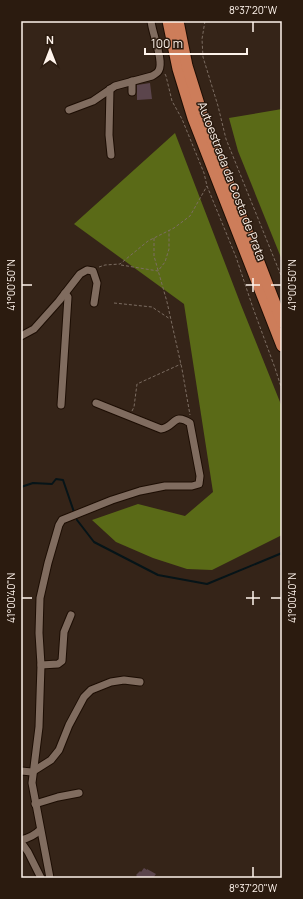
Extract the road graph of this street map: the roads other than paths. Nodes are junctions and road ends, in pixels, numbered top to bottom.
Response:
1 (151, 21) edge
2 (168, 21) edge
3 (178, 21) edge
4 (132, 81) junction
5 (110, 89) junction
6 (132, 92) dead end
7 (69, 110) dead end
8 (111, 155) dead end
9 (65, 293) junction
10 (94, 303) dead end
11 (282, 322) edge
12 (21, 336) edge
13 (282, 346) edge
14 (96, 402) dead end
15 (62, 406) dead end
16 (71, 615) dead end
17 (41, 665) junction
18 (140, 682) dead end
19 (21, 771) edge
20 (32, 772) junction
21 (79, 793) dead end
22 (35, 804) junction
23 (40, 830) junction
24 (21, 841) edge
25 (36, 875) edge
26 (41, 878) edge
27 (50, 878) edge

1 - 4 street
2 - 13 highway, Autoestrada da Costa de Prata
3 - 11 highway, Autoestrada da Costa de Prata
4 - 5 street
4 - 6 street
5 - 7 street
5 - 8 street
9 - 10 street
9 - 12 street
9 - 15 street
14 - 17 street
16 - 17 street
17 - 20 street
18 - 20 street
19 - 20 street
20 - 22 street
21 - 22 street
22 - 23 street
23 - 24 street
23 - 27 street
24 - 25 street
25 - 26 street

